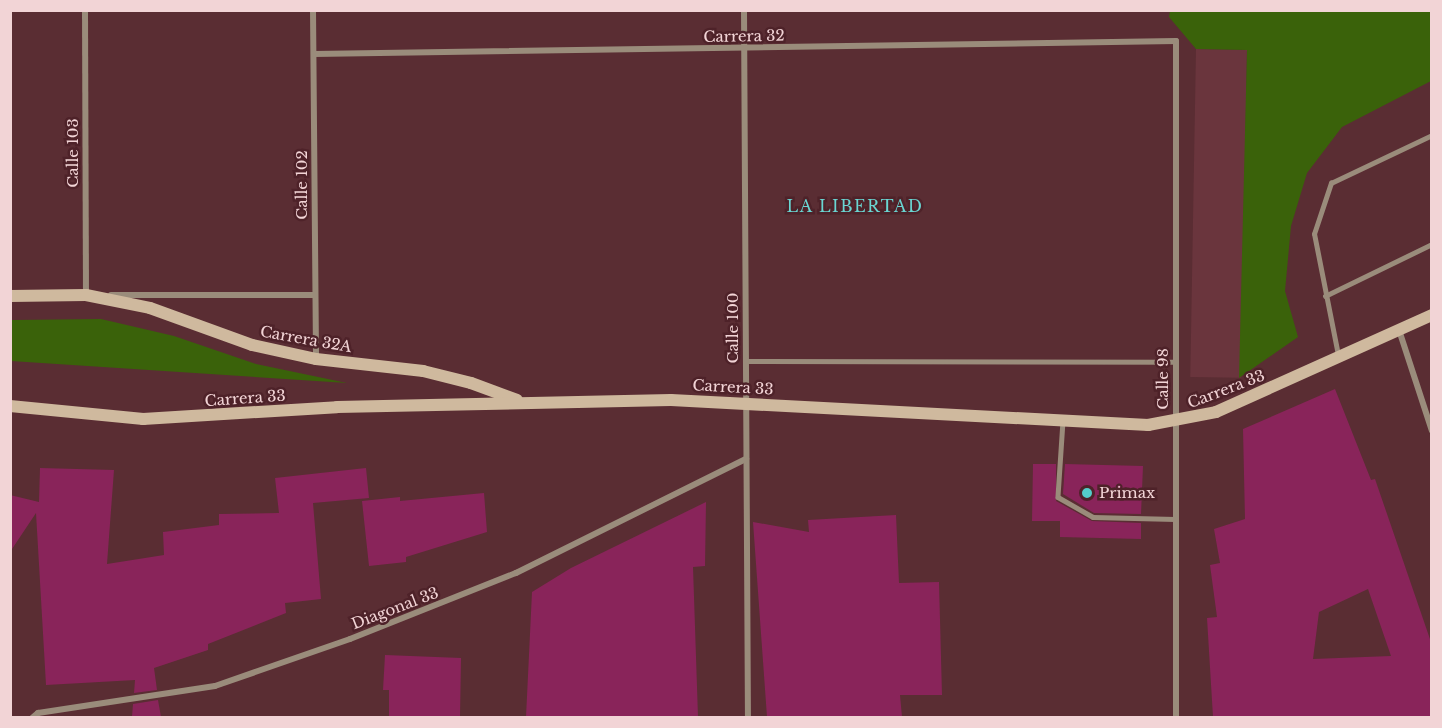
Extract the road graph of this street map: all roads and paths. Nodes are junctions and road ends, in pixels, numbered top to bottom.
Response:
1 (84, 10) edge
2 (313, 10) edge
3 (744, 10) edge
4 (1176, 41) joint
5 (744, 48) junction
6 (314, 54) junction
7 (1431, 135) edge
8 (1431, 244) edge
9 (86, 295) junction
10 (315, 295) junction
11 (10, 296) edge
12 (1325, 296) junction
13 (1431, 315) edge
14 (1399, 330) junction
15 (1339, 358) junction
16 (316, 359) junction
17 (746, 361) junction
18 (1175, 362) junction
19 (523, 402) junction
20 (746, 403) junction
21 (10, 406) edge
22 (1064, 421) junction
23 (1175, 423) junction
24 (1431, 431) edge
25 (746, 459) junction
26 (1175, 519) junction
27 (32, 717) edge
28 (748, 717) edge
29 (1176, 717) edge

1 - 9 street, Calle 103
2 - 6 street, Calle 102
3 - 5 street, Calle 100
4 - 5 street, Carrera 32
4 - 18 street, Calle 98
5 - 6 street, Carrera 32
5 - 17 street, Calle 100
6 - 10 street, Calle 102
7 - 12 lane
8 - 12 lane
9 - 10 street, Carrera 32A
9 - 11 main road, Carrera 32A
9 - 16 main road, Carrera 32A
10 - 16 street, Calle 102
12 - 15 lane
13 - 14 main road, Carrera 33
14 - 15 main road, Carrera 33
14 - 24 street
15 - 23 main road, Carrera 33
16 - 19 main road, Carrera 32A
17 - 18 lane, Carrera 33
17 - 20 street, Calle 100
18 - 23 street, Calle 98
19 - 20 main road, Carrera 33
19 - 21 main road, Carrera 33
20 - 22 main road, Carrera 33
20 - 25 street, Calle 100
22 - 23 main road, Carrera 33
22 - 26 lane
23 - 26 street, Calle 98
25 - 27 street, Diagonal 33
25 - 28 street, Calle 100
26 - 29 street, Calle 98

